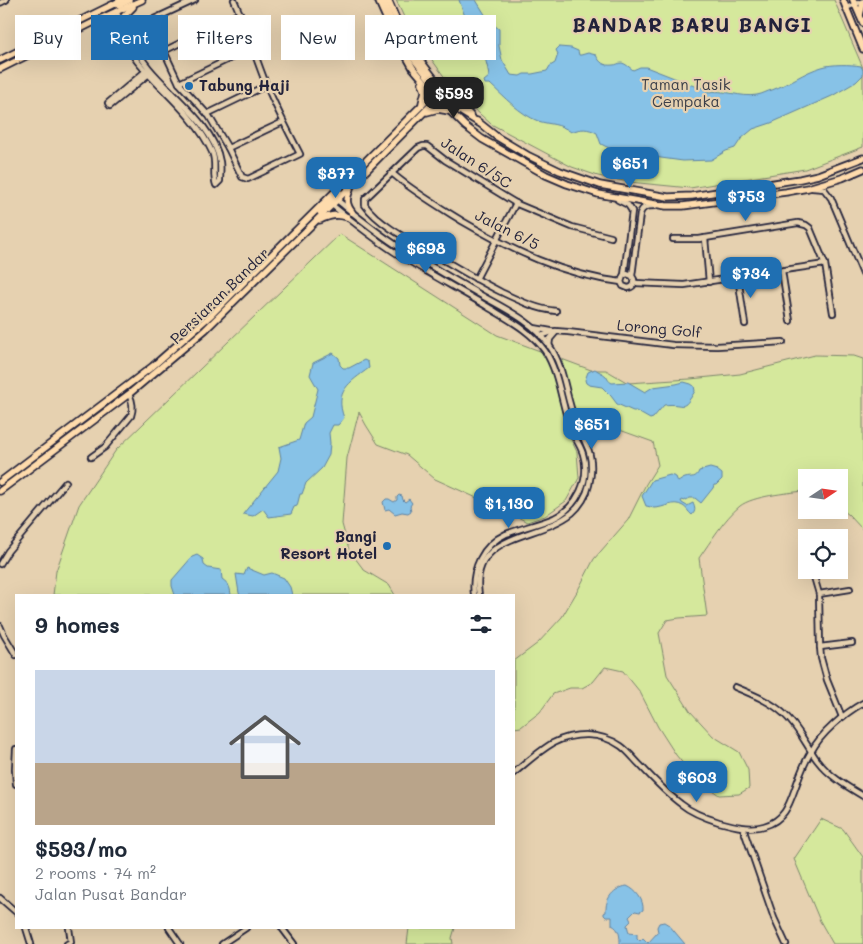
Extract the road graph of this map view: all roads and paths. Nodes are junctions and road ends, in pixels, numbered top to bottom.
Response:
1 (122, 0) edge
2 (129, 0) edge
3 (141, 0) edge
4 (194, 0) edge
5 (234, 0) edge
6 (378, 0) edge
7 (383, 0) edge
8 (388, 0) edge
9 (843, 0) edge
10 (854, 2) edge
11 (863, 2) edge
12 (846, 8) junction
13 (113, 12) junction
14 (240, 13) joint
15 (107, 15) edge
16 (115, 15) edge
17 (126, 15) edge
18 (157, 15) edge
19 (384, 15) edge
20 (389, 15) edge
21 (394, 15) edge
22 (860, 17) junction
23 (81, 20) edge
24 (81, 23) edge
25 (863, 23) edge
26 (91, 24) edge
27 (863, 49) edge
28 (15, 53) edge
29 (0, 60) edge
30 (136, 60) edge
31 (142, 60) edge
32 (227, 60) edge
33 (256, 60) edge
34 (408, 60) edge
35 (416, 60) edge
36 (420, 60) edge
37 (0, 70) edge
38 (149, 72) junction
39 (419, 76) junction
40 (179, 83) junction
41 (266, 86) junction
42 (437, 95) junction
43 (417, 111) junction
44 (451, 112) junction
45 (424, 113) junction
46 (207, 114) junction
47 (194, 119) junction
48 (283, 122) junction
49 (479, 123) junction
50 (198, 124) junction
51 (228, 148) junction
52 (863, 158) edge
53 (365, 162) junction
54 (863, 169) edge
55 (392, 174) junction
56 (354, 184) junction
57 (808, 188) junction
58 (598, 194) junction
59 (334, 202) junction
60 (516, 203) junction
61 (666, 206) junction
62 (350, 215) junction
63 (315, 222) junction
64 (296, 230) junction
65 (611, 237) dead end
66 (705, 238) junction
67 (672, 239) dead end
68 (496, 241) junction
69 (399, 247) junction
70 (396, 253) junction
71 (825, 264) junction
72 (782, 270) junction
73 (863, 274) edge
74 (624, 275) junction
75 (632, 276) junction
76 (738, 277) junction
77 (476, 279) junction
78 (621, 282) junction
79 (709, 282) junction
80 (635, 283) junction
81 (556, 310) dead end
82 (833, 313) dead end
83 (790, 321) dead end
84 (745, 324) dead end
85 (533, 328) junction
86 (556, 331) junction
87 (542, 335) junction
88 (536, 340) junction
89 (783, 342) dead end
90 (549, 346) junction
91 (129, 394) junction
92 (91, 457) dead end
93 (0, 482) edge
94 (66, 482) dead end
95 (0, 491) edge
96 (0, 564) edge
97 (815, 579) edge
98 (850, 589) dead end
99 (474, 594) edge
100 (479, 594) edge
101 (819, 594) junction
102 (0, 626) edge
103 (852, 643) dead end
104 (820, 647) junction
105 (15, 654) edge
106 (735, 687) dead end
107 (863, 703) edge
108 (842, 717) junction
109 (811, 751) junction
110 (515, 772) edge
111 (863, 796) edge
112 (743, 828) junction
113 (0, 898) edge
114 (15, 911) edge
115 (26, 929) edge
116 (69, 929) edge
117 (170, 929) edge
118 (244, 929) edge
119 (283, 929) edge
120 (31, 944) edge
121 (67, 944) edge
122 (180, 944) edge
123 (222, 944) edge
124 (294, 944) edge
125 (786, 944) edge

1 - 23 main road
2 - 13 main road
3 - 13 main road
3 - 17 main road
4 - 18 street
5 - 14 street
6 - 19 main road
7 - 20 main road
8 - 21 main road
9 - 12 main road
10 - 11 street
10 - 12 street
10 - 22 main road
11 - 22 main road
12 - 27 main road
13 - 15 main road
13 - 16 street
13 - 24 main road
14 - 40 street
22 - 25 main road
26 - 37 main road
28 - 29 main road
30 - 38 street
31 - 38 street
32 - 40 street
33 - 41 street
34 - 39 main road
35 - 42 main road
36 - 49 main road
38 - 38 street
38 - 47 street
39 - 42 main road
39 - 43 main road
40 - 46 street
41 - 46 street
41 - 48 street
42 - 43 main road, Persiaran Bandar
42 - 44 main road
42 - 45 main road, Persiaran Bandar
42 - 49 main road
43 - 53 main road, Persiaran Bandar
44 - 45 main road
44 - 58 main road
45 - 56 main road, Persiaran Bandar
46 - 47 street
46 - 50 street
46 - 51 street
47 - 50 street
48 - 51 street
48 - 51 street
49 - 52 main road
50 - 50 street
53 - 59 main road
53 - 64 main road, Persiaran Bandar
54 - 57 main road
55 - 60 street, Jalan 6/5C
55 - 68 street, Jalan 6/5
55 - 77 street
56 - 59 main road, Persiaran Bandar
56 - 62 main road
57 - 61 main road
57 - 73 street
58 - 61 main road
58 - 74 street
59 - 62 street
59 - 63 main road, Persiaran Bandar
59 - 64 main road
60 - 65 street, Jalan 6/5C
60 - 68 street
61 - 75 street
62 - 63 main road
62 - 69 street
62 - 70 street
63 - 91 main road, Persiaran Bandar
64 - 93 main road, Persiaran Bandar
66 - 67 street
66 - 71 street
66 - 79 street
68 - 77 street
68 - 78 street, Jalan 6/5
69 - 70 street
69 - 85 street
70 - 88 street
71 - 72 street
71 - 82 street
72 - 76 street
72 - 83 street
74 - 75 street
74 - 78 street
75 - 80 street
76 - 79 street
76 - 84 street
77 - 81 street
78 - 80 street
79 - 80 street
85 - 86 street
85 - 87 street
86 - 87 street, Lorong Golf
86 - 89 street, Lorong Golf
86 - 90 street
87 - 88 street, Lorong Golf
87 - 90 street
88 - 99 street
90 - 100 street
91 - 92 street
91 - 95 main road, Persiaran Bandar
94 - 96 street
97 - 101 street
98 - 101 street
101 - 104 street
102 - 105 street
103 - 104 street
104 - 108 street
106 - 109 street
107 - 108 street
108 - 109 street
109 - 111 street
109 - 112 street
110 - 112 street
112 - 125 street
113 - 114 street
115 - 120 street
116 - 121 street
117 - 122 street
118 - 123 street
119 - 124 street

